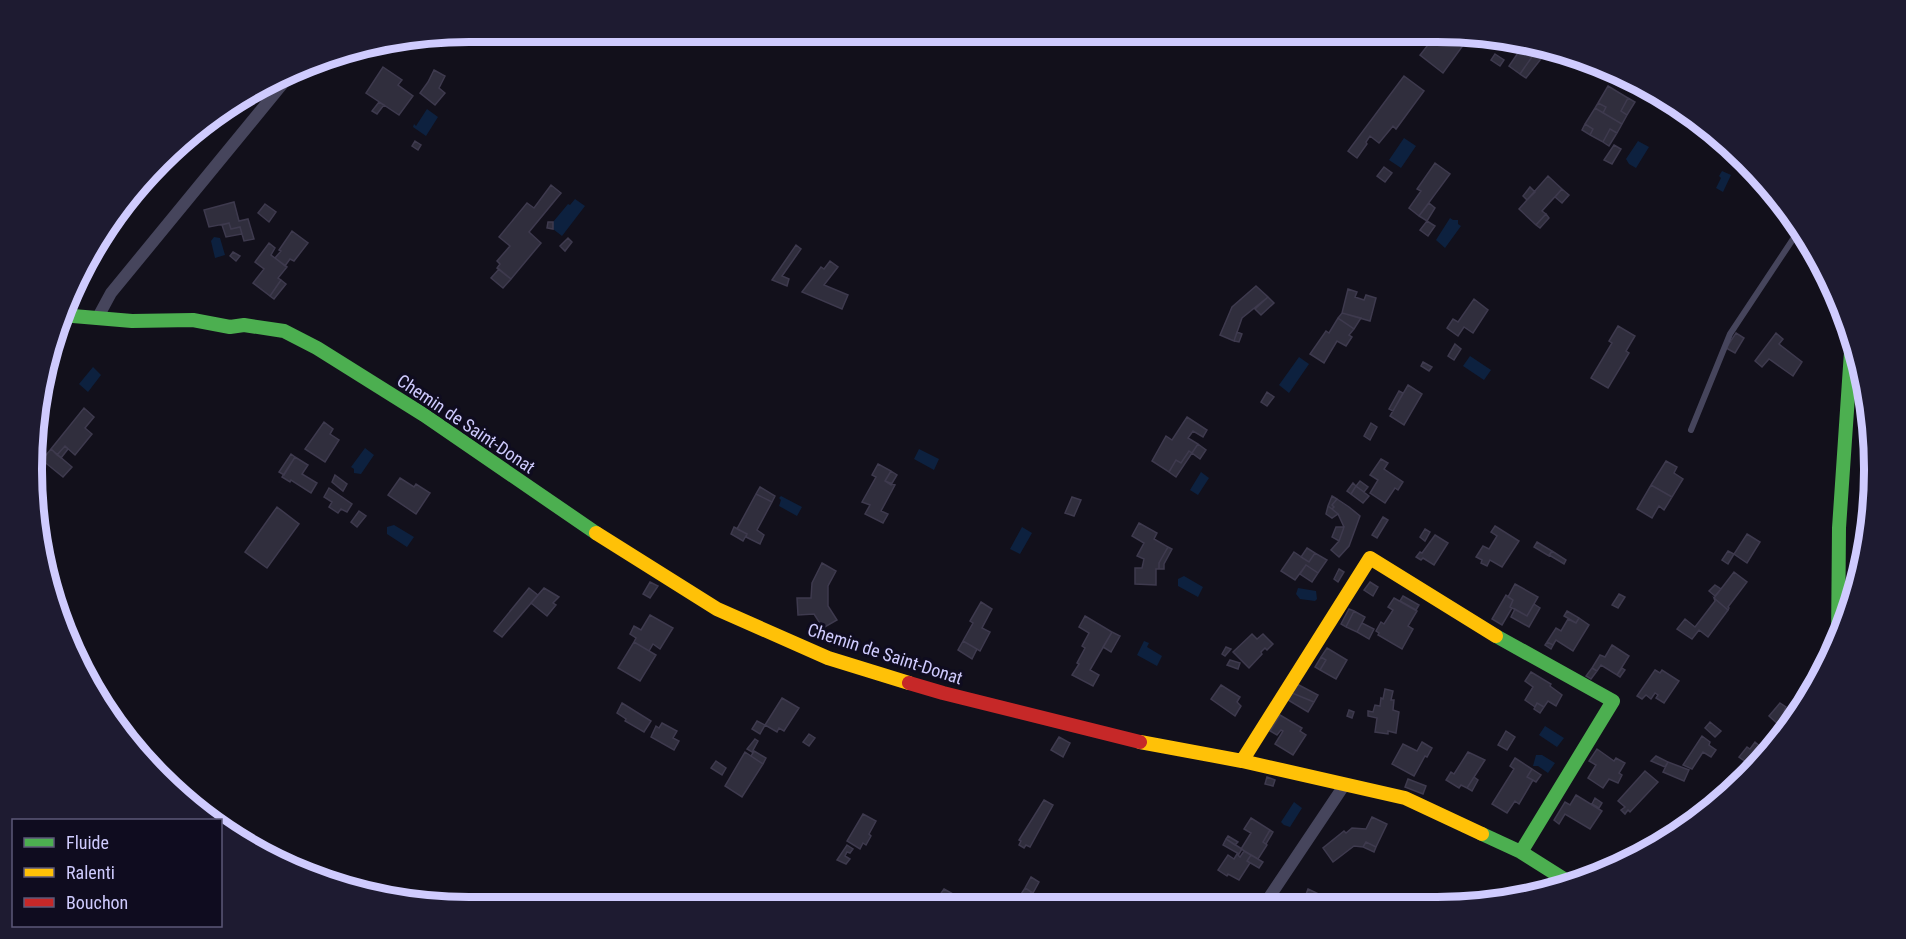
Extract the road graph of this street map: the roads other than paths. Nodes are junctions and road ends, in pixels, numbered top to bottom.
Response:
1 (281, 85) edge
2 (1795, 236) edge
3 (72, 315) edge
4 (98, 317) junction
5 (1850, 363) edge
6 (1691, 430) dead end
7 (1837, 602) junction
8 (1837, 616) edge
9 (1835, 622) edge
10 (1242, 761) junction
11 (1345, 784) junction
12 (1521, 852) junction
13 (1562, 878) edge
14 (1269, 897) edge

1 - 4 street
2 - 6 lane
3 - 4 main road, Chemin de Saint-Donat
4 - 10 main road, Chemin de Saint-Donat
5 - 7 main road
7 - 8 main road
7 - 9 main road
10 - 11 main road, Chemin de Saint-Donat
10 - 12 main road
11 - 12 main road, Chemin de Saint-Donat
11 - 14 street
12 - 13 main road, Chemin de Saint-Donat

